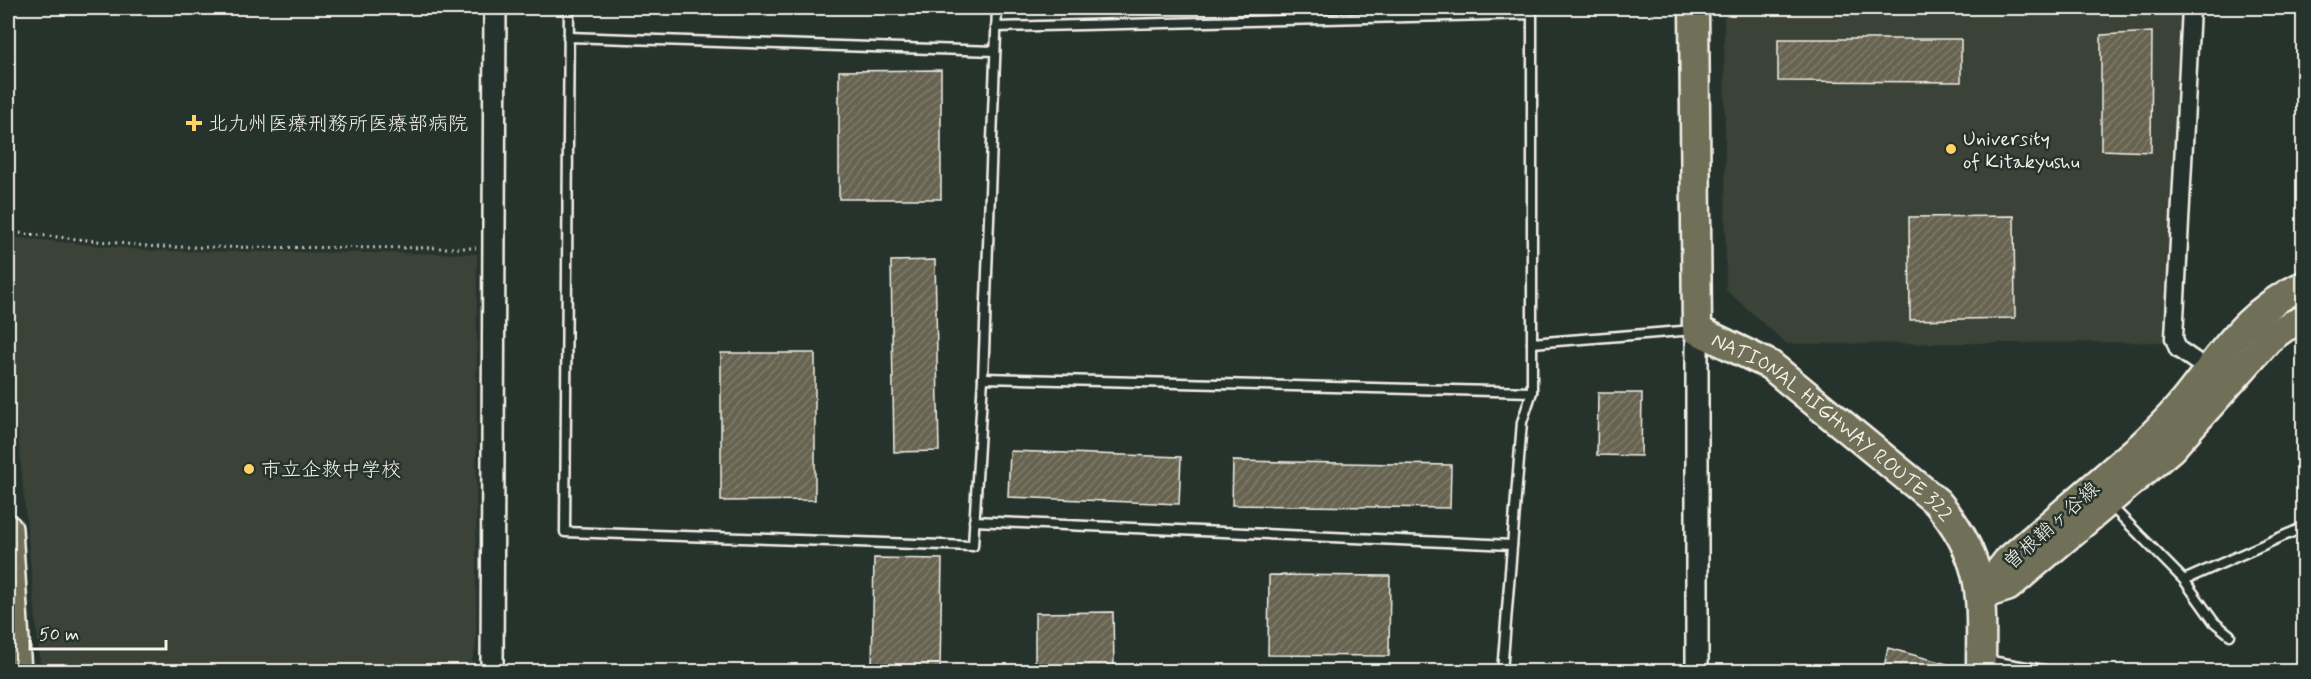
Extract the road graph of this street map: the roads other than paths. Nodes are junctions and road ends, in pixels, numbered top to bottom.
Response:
1 (495, 8) edge
2 (569, 8) edge
3 (997, 8) edge
4 (1694, 8) edge
5 (2191, 8) edge
6 (996, 27) junction
7 (568, 37) junction
8 (995, 51) junction
9 (2304, 285) edge
10 (2304, 319) edge
11 (1697, 330) junction
12 (1532, 343) junction
13 (2207, 369) junction
14 (983, 378) junction
15 (1532, 392) junction
16 (2109, 504) junction
17 (974, 521) junction
18 (2304, 527) edge
19 (8, 529) edge
20 (1512, 545) junction
21 (2184, 580) junction
22 (1980, 595) junction
23 (2230, 634) dead end
24 (1981, 666) edge
25 (17, 672) edge
26 (492, 672) edge
27 (1502, 672) edge
28 (1696, 672) edge
29 (2056, 672) edge

1 - 26 street
2 - 7 lane
3 - 6 lane
4 - 11 highway, NATIONAL HIGHWAY ROUTE 322
5 - 13 street
6 - 8 lane
6 - 12 lane
7 - 8 lane
7 - 17 lane
8 - 14 lane
9 - 13 main road, 曽根鞘ヶ谷線
10 - 16 main road, 曽根鞘ヶ谷線
11 - 12 lane
11 - 22 highway, NATIONAL HIGHWAY ROUTE 322
11 - 28 street
12 - 15 lane
13 - 22 main road, 曽根鞘ヶ谷線
14 - 15 lane
14 - 17 lane
15 - 20 lane
16 - 21 lane
16 - 22 main road, 曽根鞘ヶ谷線
17 - 20 lane
18 - 21 lane
19 - 25 main road
20 - 27 lane
21 - 23 lane
22 - 24 highway, NATIONAL HIGHWAY ROUTE 322
24 - 29 lane

